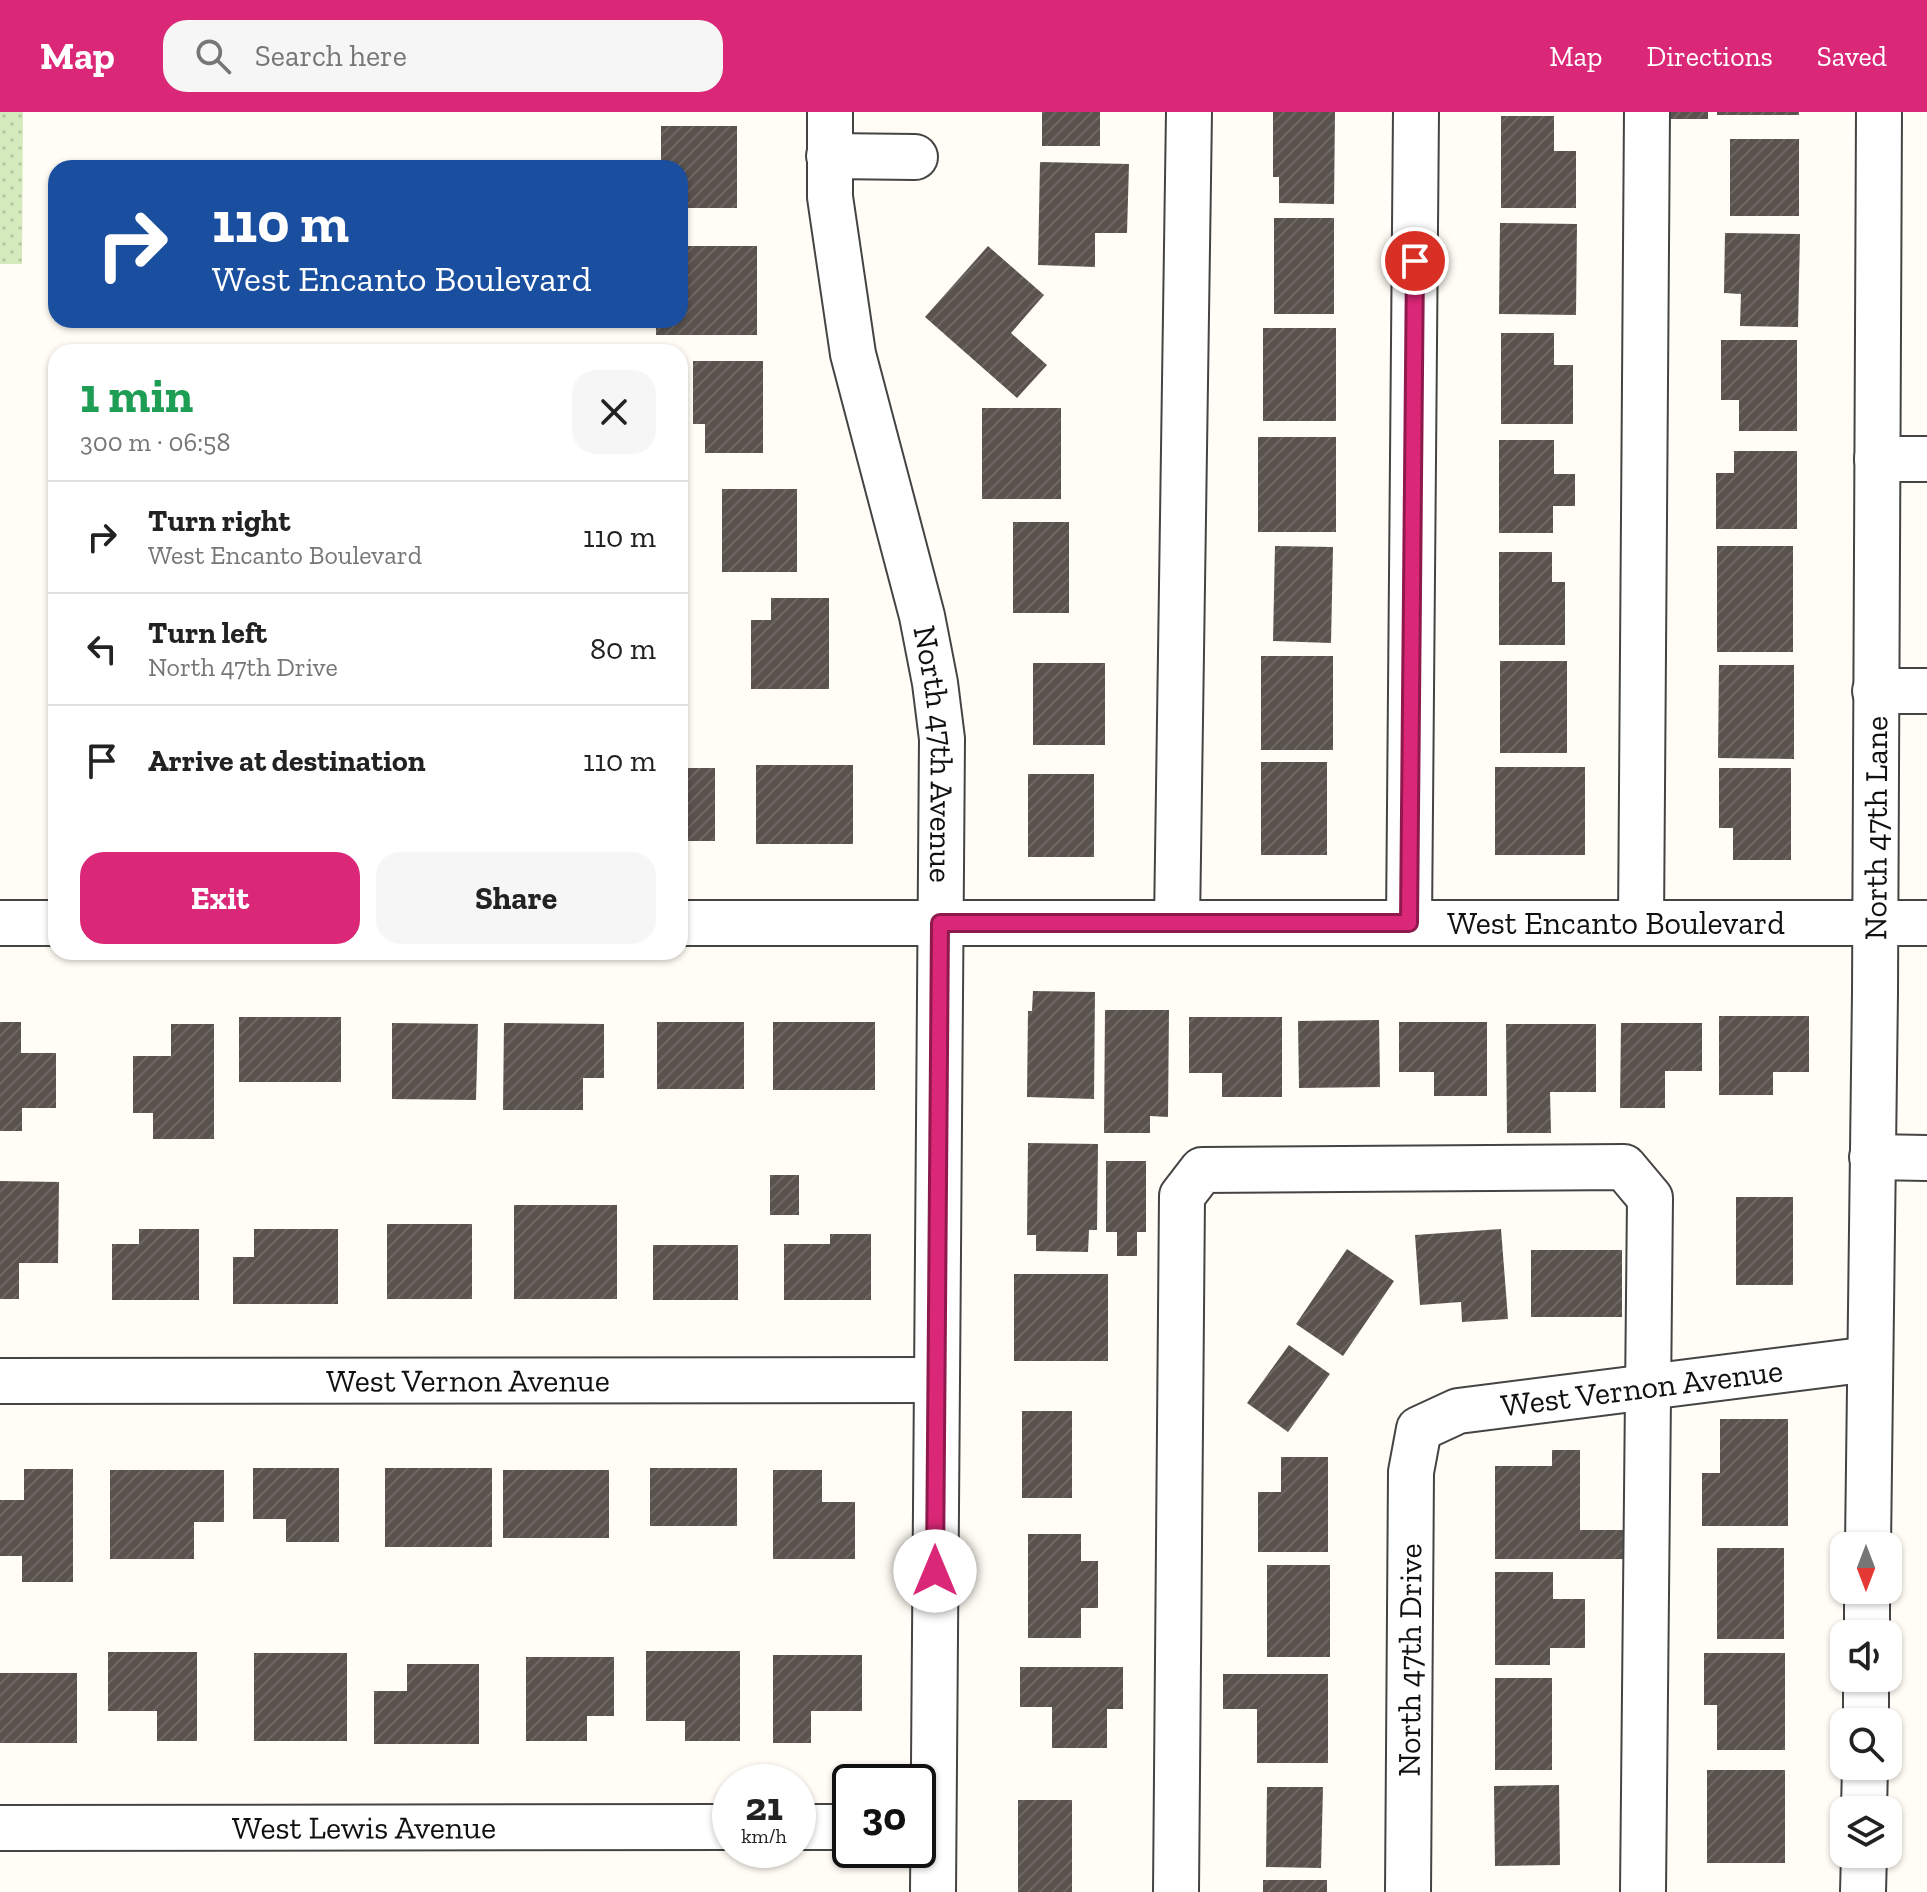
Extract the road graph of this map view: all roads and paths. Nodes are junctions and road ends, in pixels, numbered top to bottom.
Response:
1 (830, 112) edge
2 (1189, 112) edge
3 (1416, 112) edge
4 (1647, 112) edge
5 (1879, 112) edge
6 (829, 156) junction
7 (915, 157) dead end
8 (1877, 459) junction
9 (1927, 459) edge
10 (1875, 691) junction
11 (1927, 691) edge
12 (0, 923) edge
13 (48, 923) edge
14 (688, 923) edge
15 (940, 923) junction
16 (1177, 923) junction
17 (1409, 923) junction
18 (1641, 923) junction
19 (1875, 923) junction
20 (1927, 923) edge
21 (1872, 1157) junction
22 (1927, 1158) edge
23 (1870, 1359) junction
24 (936, 1380) junction
25 (0, 1381) edge
26 (1649, 1386) junction
27 (1419, 1429) joint
28 (1868, 1532) edge
29 (927, 1764) edge
30 (712, 1827) edge
31 (0, 1828) edge
32 (930, 1868) edge
33 (1864, 1868) edge
34 (933, 1892) edge
35 (1176, 1892) edge
36 (1408, 1892) edge
37 (1643, 1892) edge
38 (1863, 1892) edge

1 - 6 street, North 47th Avenue
2 - 16 street
3 - 17 street
4 - 18 street
5 - 8 street, North 47th Lane
6 - 7 street
6 - 15 street, North 47th Avenue
8 - 9 street
8 - 10 street, North 47th Lane
10 - 11 street
10 - 19 street, North 47th Lane
12 - 13 street
14 - 15 street, West Encanto Boulevard
15 - 16 street, West Encanto Boulevard
15 - 24 street, North 47th Avenue
16 - 17 street, West Encanto Boulevard
17 - 18 street, West Encanto Boulevard
18 - 19 street, West Encanto Boulevard
19 - 20 street, West Encanto Boulevard
19 - 21 street, North 47th Lane
21 - 22 street
21 - 23 street, North 47th Lane
23 - 26 street, West Vernon Avenue
23 - 28 street, North 47th Lane
24 - 25 street, West Vernon Avenue
24 - 29 street, North 47th Avenue
26 - 27 street, West Vernon Avenue
26 - 35 street
26 - 37 street
27 - 36 street, North 47th Drive
30 - 31 street, West Lewis Avenue
32 - 34 street, North 47th Avenue
33 - 38 street

